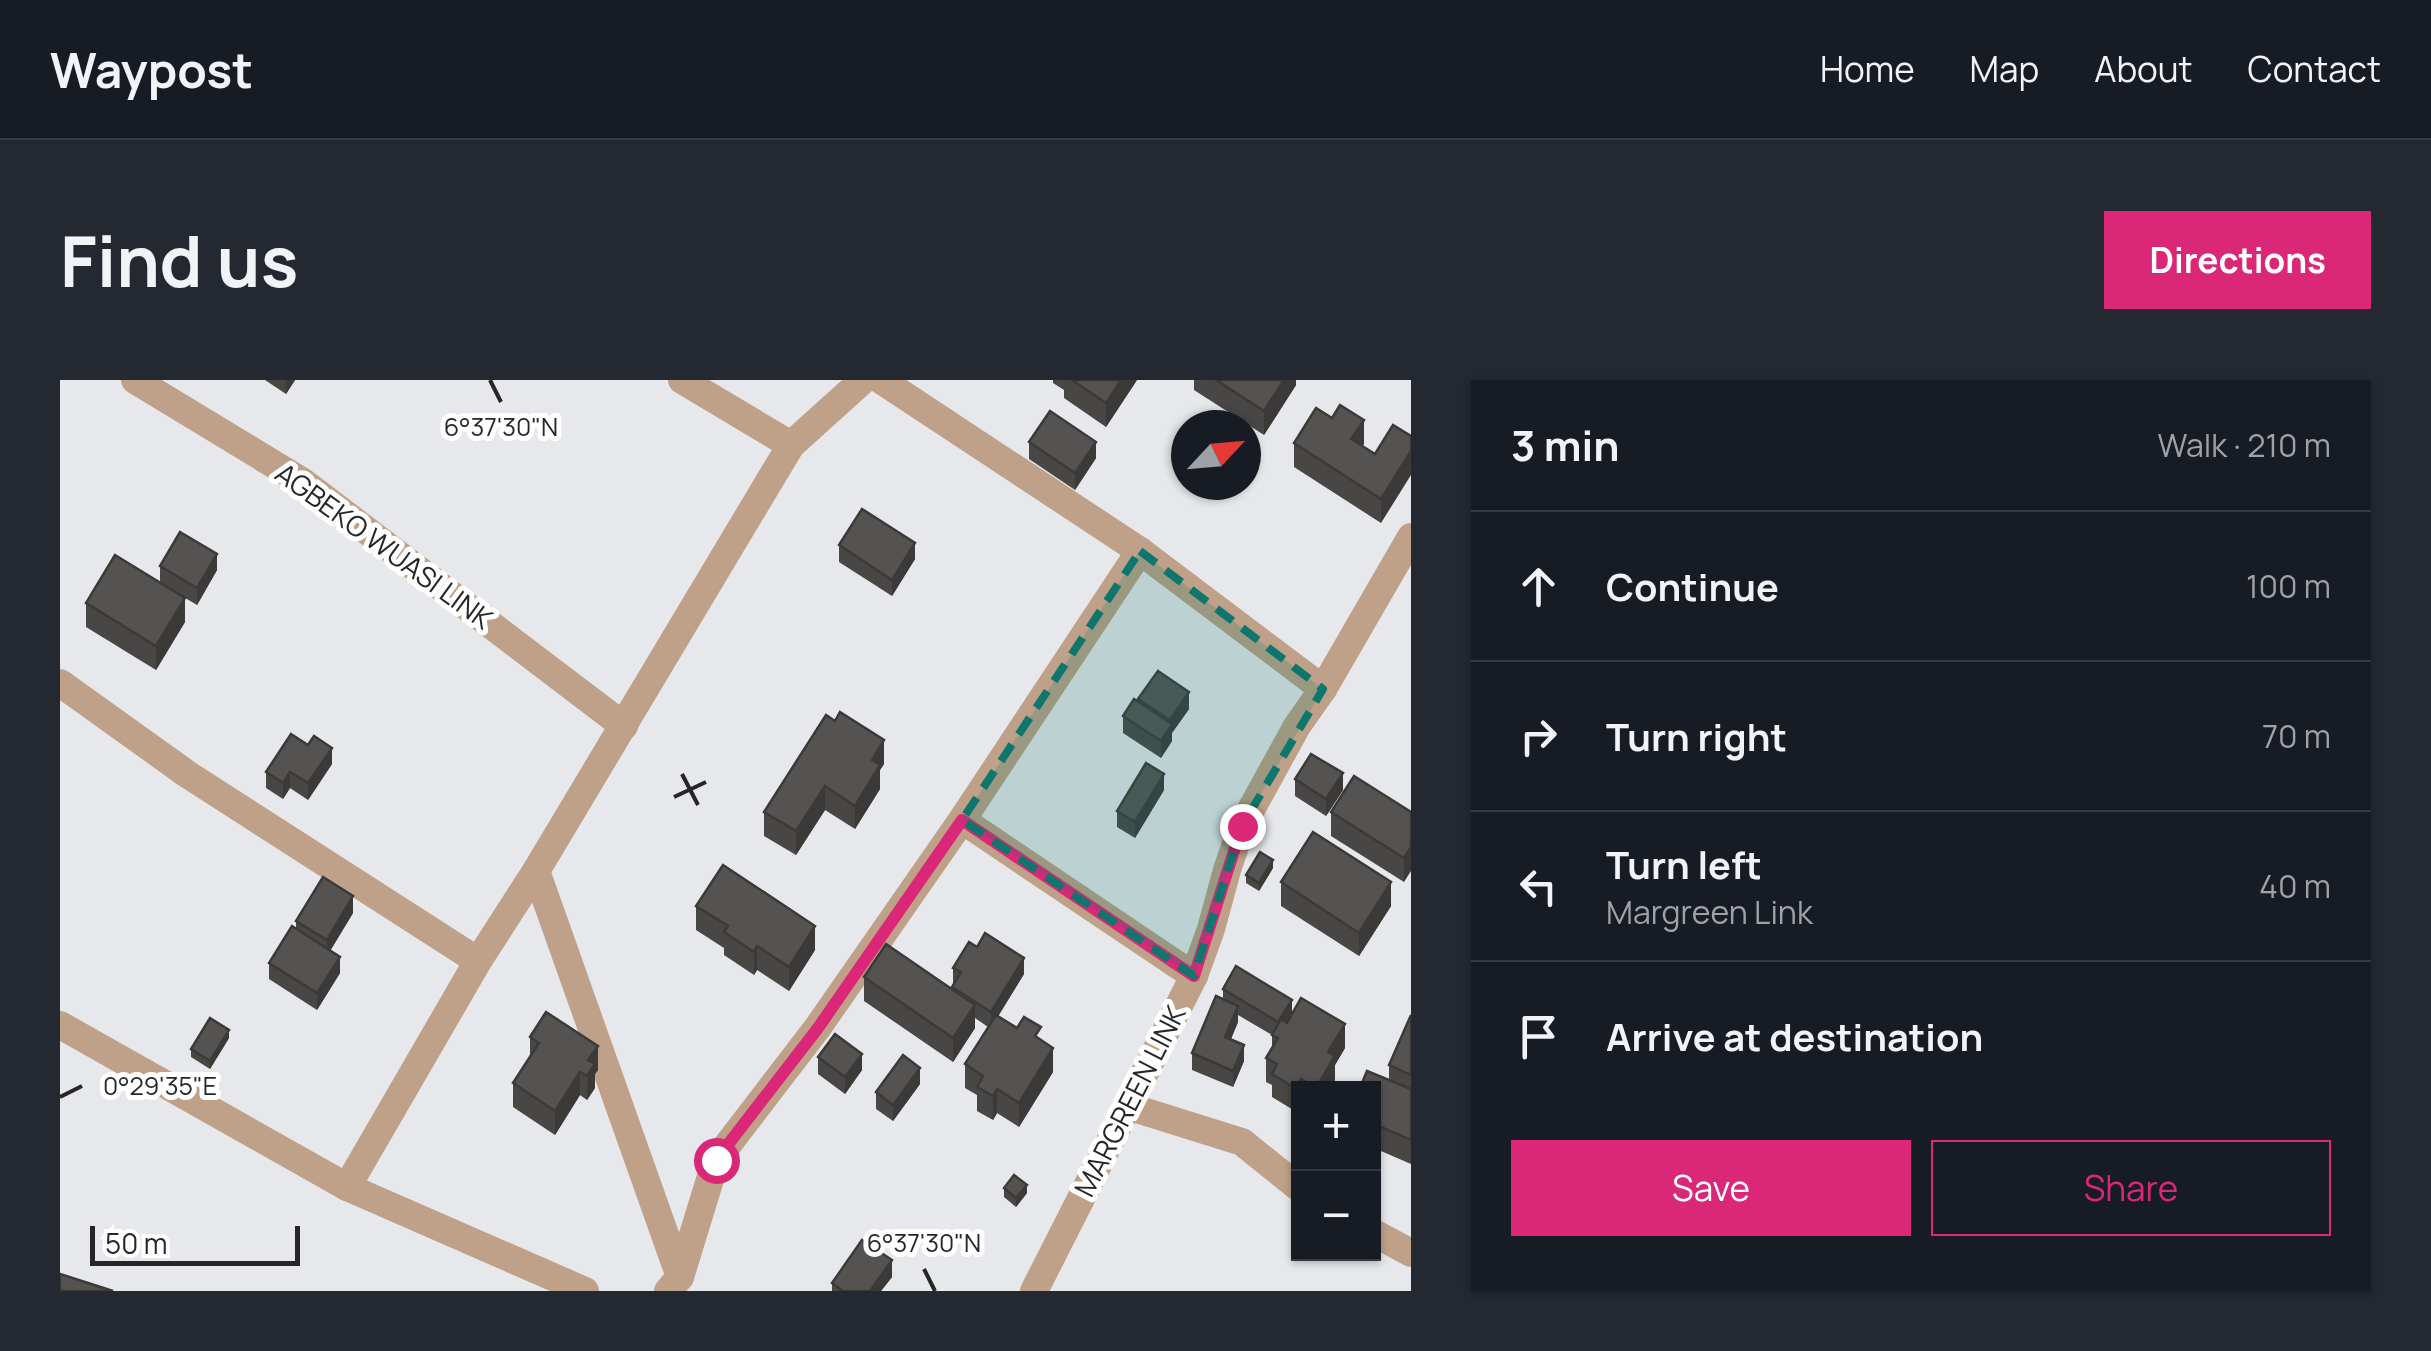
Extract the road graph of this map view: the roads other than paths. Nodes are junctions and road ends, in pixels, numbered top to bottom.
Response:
1 (135, 380) edge
2 (682, 380) edge
3 (863, 380) edge
4 (881, 380) edge
5 (791, 445) junction
6 (1411, 536) edge
7 (1140, 551) junction
8 (60, 683) edge
9 (1323, 689) junction
10 (624, 726) junction
11 (962, 820) junction
12 (536, 871) junction
13 (478, 961) junction
14 (1194, 976) junction
15 (60, 1025) edge
16 (1127, 1106) junction
17 (1291, 1181) edge
18 (347, 1187) junction
19 (1381, 1237) edge
20 (1411, 1254) edge
21 (674, 1284) edge
22 (585, 1291) edge
23 (1034, 1291) edge

1 - 10 street, AGBEKO WUASI LINK
2 - 5 street
3 - 5 street
4 - 7 street
5 - 10 street
6 - 9 street, MARGREEN LINK
7 - 9 street
7 - 11 street
8 - 13 street
9 - 14 street, MARGREEN LINK
10 - 12 street
11 - 14 street
11 - 21 street
12 - 13 street
12 - 21 street
13 - 18 street
14 - 16 street, MARGREEN LINK
15 - 18 street
16 - 17 street
16 - 23 street, MARGREEN LINK
18 - 22 street
19 - 20 street

